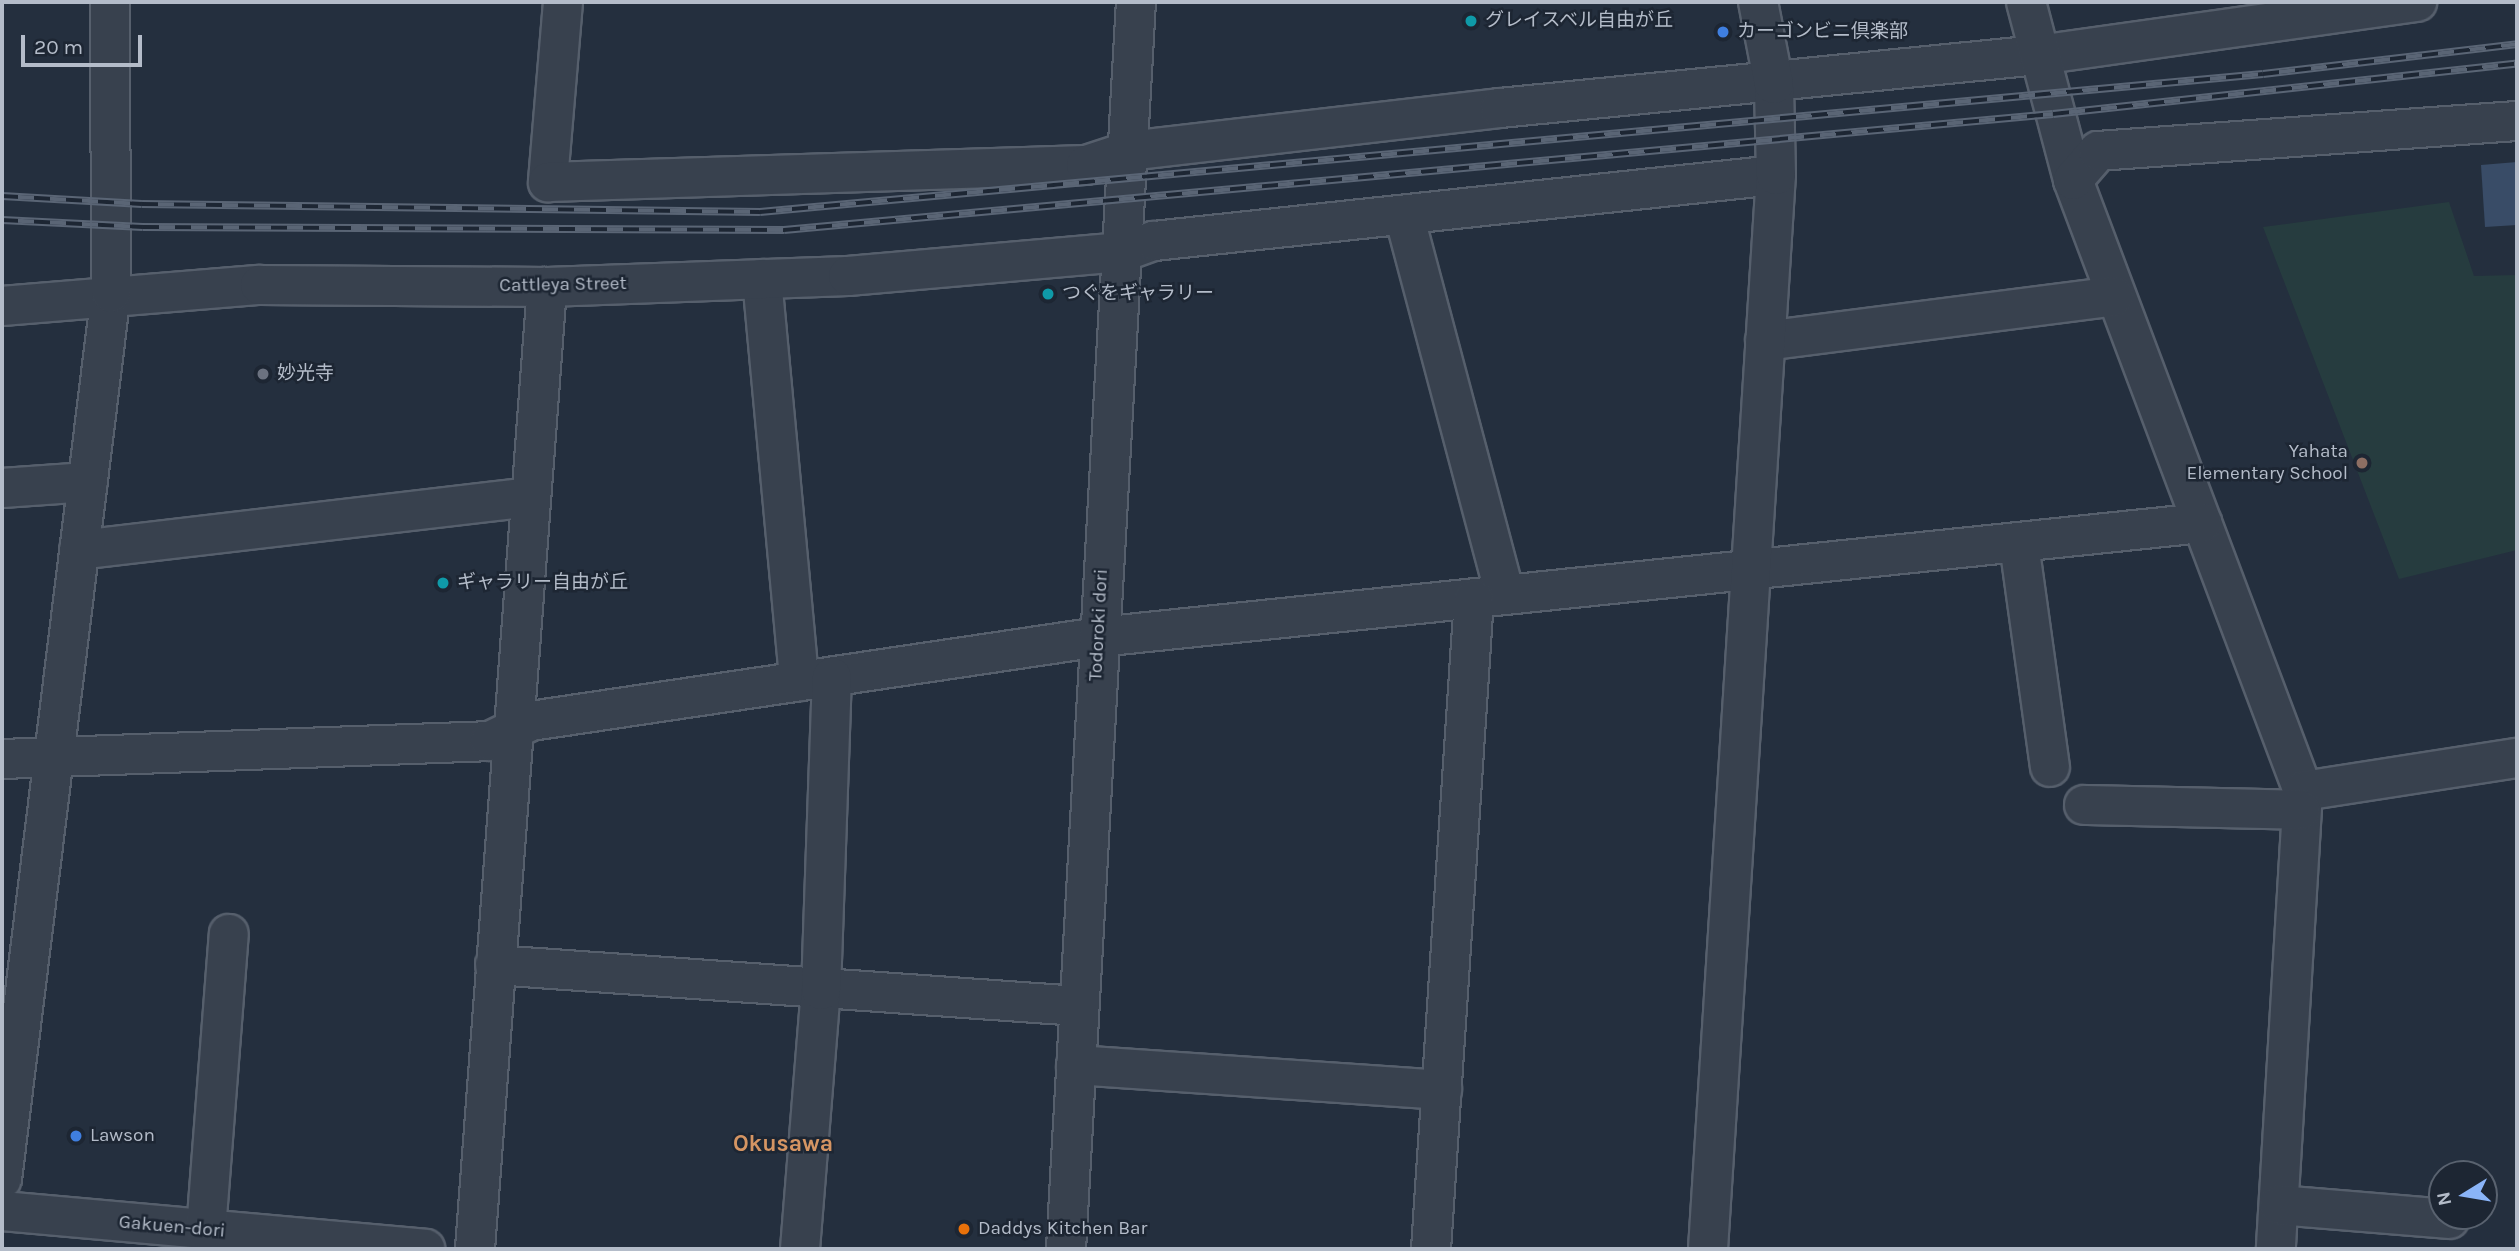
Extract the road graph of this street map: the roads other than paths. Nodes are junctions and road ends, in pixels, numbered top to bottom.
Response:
1 (110, 2) edge
2 (563, 2) edge
3 (1136, 2) edge
4 (1758, 2) edge
5 (2026, 2) edge
6 (2417, 2) edge
7 (2285, 11) edge
8 (2039, 55) junction
9 (1774, 84) junction
10 (2517, 121) edge
11 (1129, 151) junction
12 (1776, 175) junction
13 (2073, 180) junction
14 (1404, 215) junction
15 (1123, 252) junction
16 (762, 279) junction
17 (547, 287) junction
18 (111, 293) junction
19 (2114, 296) junction
20 (2, 306) edge
21 (1765, 341) junction
22 (88, 482) junction
23 (2, 488) edge
24 (528, 497) junction
25 (2202, 523) junction
26 (2019, 544) junction
27 (79, 550) junction
28 (1748, 572) junction
29 (1490, 597) junction
30 (1099, 637) junction
31 (816, 679) junction
32 (511, 729) junction
33 (54, 757) junction
34 (2517, 758) edge
35 (2, 759) edge
36 (2050, 767) dead end
37 (2302, 801) junction
38 (2084, 805) dead end
39 (229, 934) dead end
40 (495, 965) junction
41 (821, 990) junction
42 (1079, 1006) junction
43 (1076, 1065) junction
44 (1442, 1090) junction
45 (5, 1122) edge
46 (2, 1179) edge
47 (2279, 1205) junction
48 (2, 1211) edge
49 (2428, 1217) edge
50 (206, 1230) junction
51 (425, 1249) edge
52 (475, 1249) edge
53 (800, 1249) edge
54 (1066, 1249) edge
55 (1431, 1249) edge
56 (1708, 1249) edge
57 (2276, 1249) edge

1 - 18 street
2 - 11 street
3 - 11 street, Todoroki dori
4 - 9 street
5 - 8 street
6 - 7 street
7 - 8 street
8 - 9 street
8 - 13 street
9 - 11 street
9 - 12 street
10 - 13 street
11 - 15 street, Todoroki dori
12 - 14 street, Cattleya Street
12 - 21 street
13 - 19 street
14 - 15 street, Cattleya Street
14 - 29 street
15 - 16 street, Cattleya Street
15 - 30 street, Todoroki dori
16 - 17 street, Cattleya Street
16 - 31 street
17 - 18 street, Cattleya Street
17 - 24 street
18 - 20 street, Cattleya Street
18 - 22 street
19 - 21 street
19 - 25 street
21 - 28 street
22 - 23 street
22 - 27 street
24 - 27 street
24 - 32 street
25 - 26 street
25 - 37 street
26 - 28 street
26 - 36 street
27 - 33 street
28 - 29 street
28 - 56 street
29 - 30 street
29 - 44 street
30 - 31 street
30 - 42 street, Todoroki dori
31 - 32 street
31 - 41 street
32 - 33 street
32 - 40 street
33 - 35 street
33 - 45 street
34 - 37 street
37 - 38 street
37 - 47 street
39 - 50 street
40 - 41 street
40 - 52 street
41 - 42 street
41 - 53 street
42 - 43 street, Todoroki dori
43 - 44 street
43 - 54 street, Todoroki dori
44 - 55 street
45 - 46 street
47 - 49 street
47 - 57 street
48 - 50 street, Gakuen-dori
50 - 51 street, Gakuen-dori

